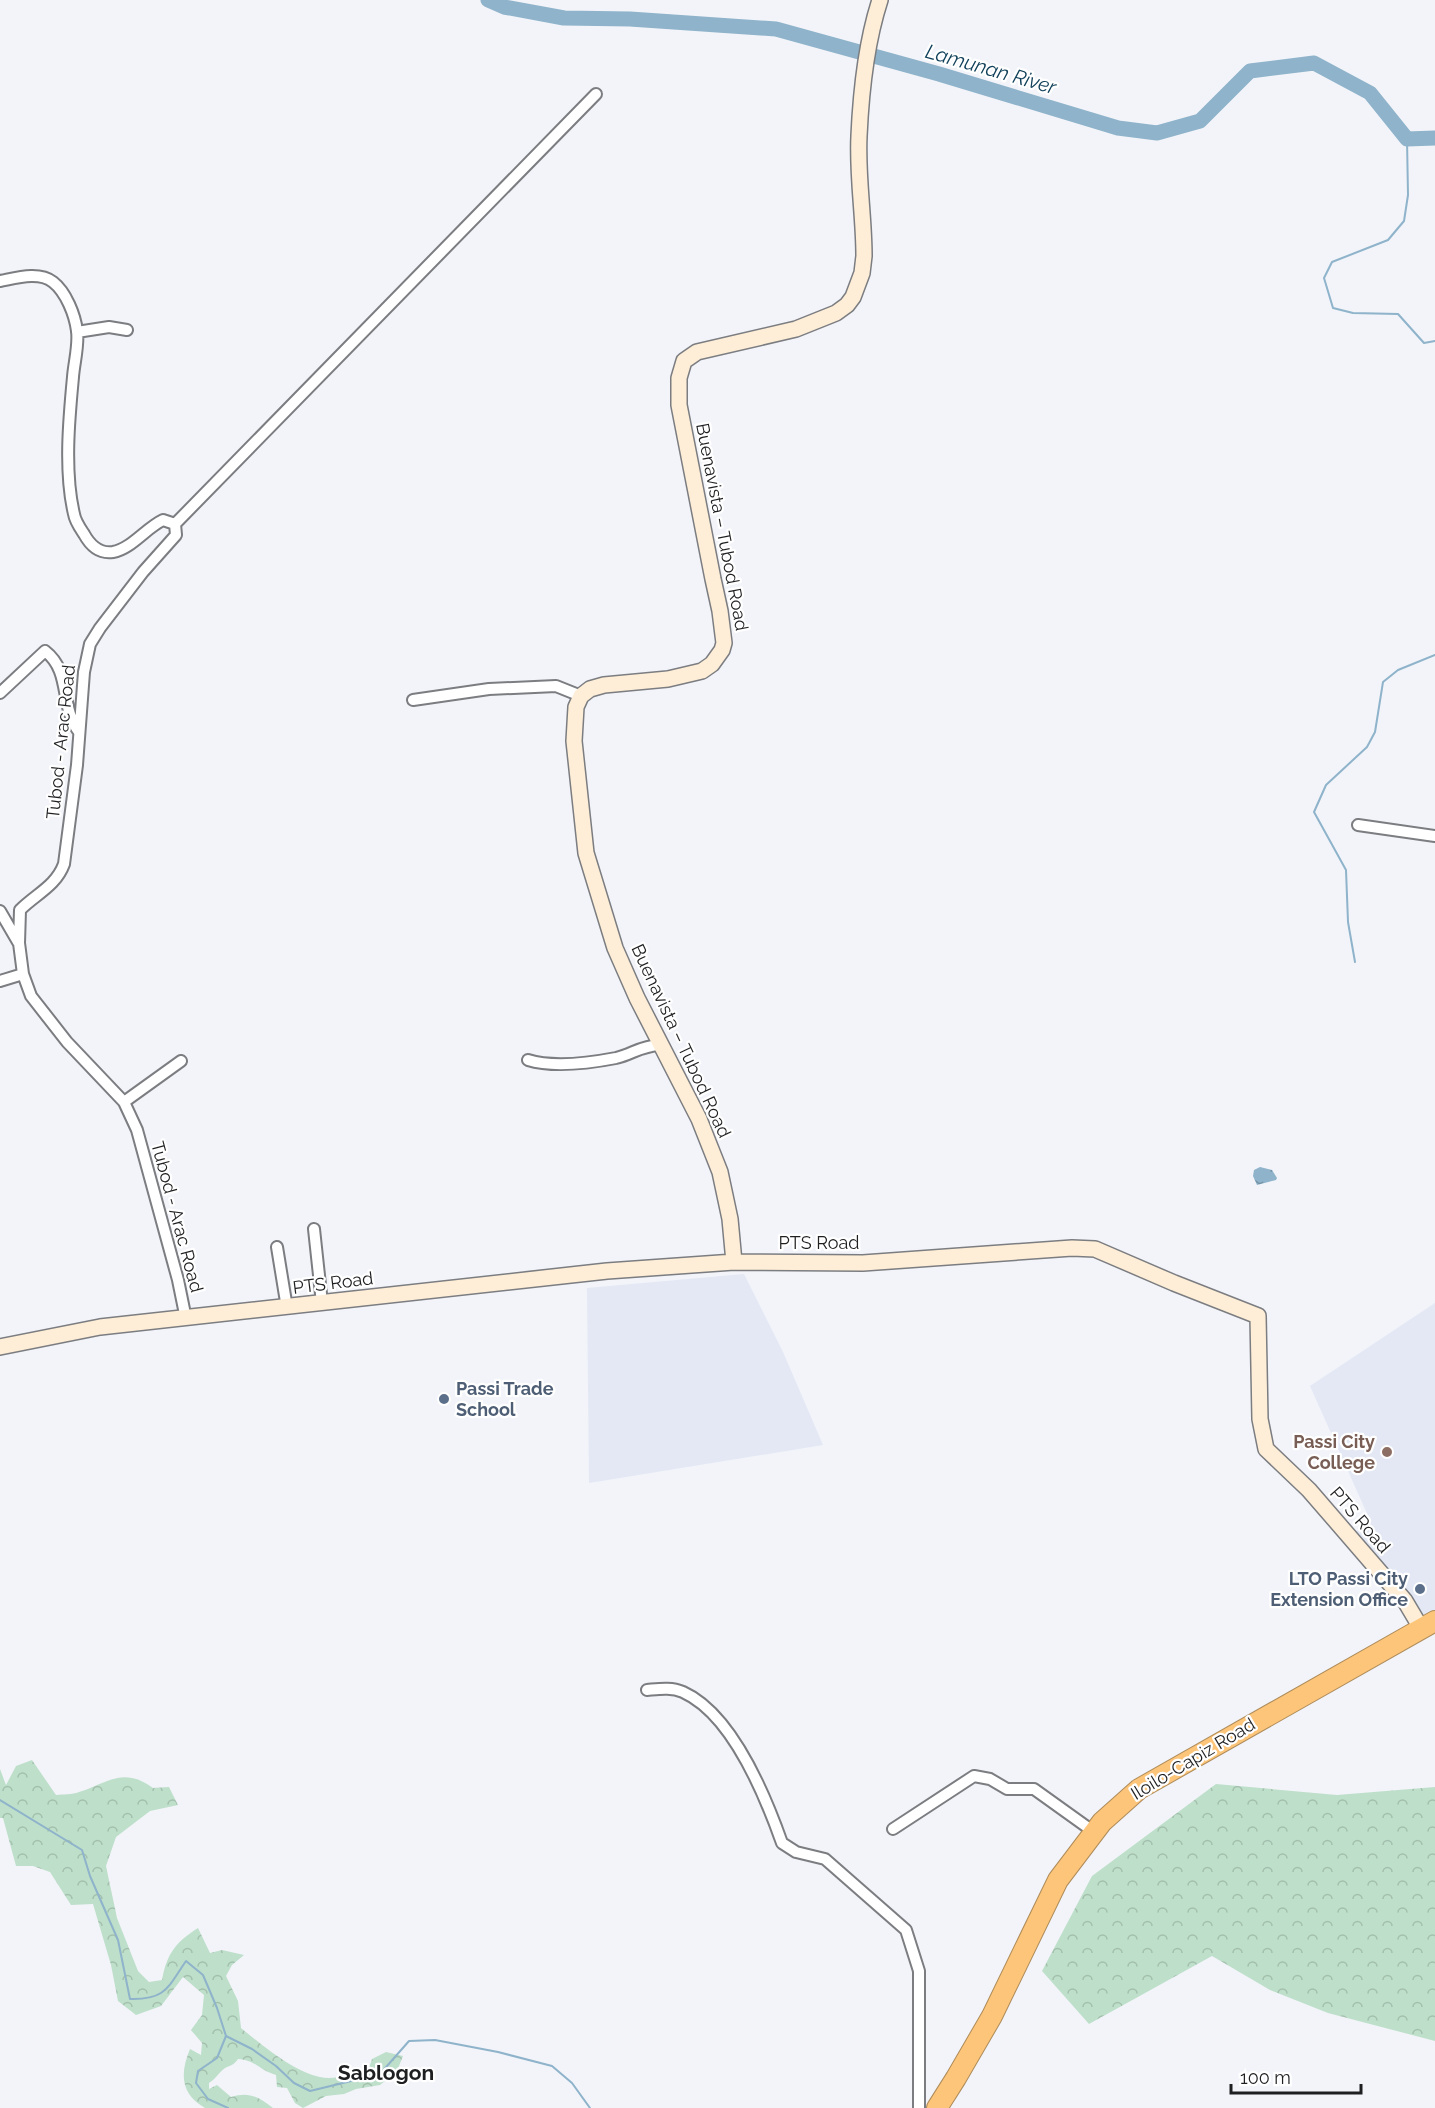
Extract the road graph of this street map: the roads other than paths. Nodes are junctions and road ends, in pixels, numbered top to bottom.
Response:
1 (879, 2) edge
2 (596, 94) dead end
3 (0, 281) edge
4 (127, 330) dead end
5 (77, 332) junction
6 (175, 524) junction
7 (0, 693) edge
8 (581, 696) junction
9 (413, 700) dead end
10 (79, 732) junction
11 (1358, 825) dead end
12 (1435, 836) edge
13 (0, 911) edge
14 (19, 943) junction
15 (23, 974) junction
16 (0, 981) edge
17 (660, 1045) junction
18 (528, 1060) dead end
19 (182, 1061) dead end
20 (123, 1102) junction
21 (314, 1229) dead end
22 (278, 1247) dead end
23 (734, 1262) junction
24 (322, 1303) junction
25 (287, 1308) junction
26 (186, 1319) junction
27 (0, 1347) edge
28 (1428, 1625) edge
29 (647, 1690) dead end
30 (893, 1829) dead end
31 (1094, 1832) junction
32 (919, 2108) edge
33 (937, 2108) edge

1 - 8 main road, Buenavista – Tubod Road
2 - 6 street, Tubod - Arac Road
3 - 5 street
4 - 5 street
5 - 6 street
6 - 10 street, Tubod - Arac Road
7 - 10 street
8 - 9 street
8 - 17 main road, Buenavista – Tubod Road
10 - 14 street, Tubod - Arac Road
11 - 12 street
13 - 14 street
14 - 15 street, Tubod - Arac Road
15 - 16 street
15 - 20 street, Tubod - Arac Road
17 - 18 street
17 - 23 main road, Buenavista – Tubod Road
19 - 20 street
20 - 26 street, Tubod - Arac Road
21 - 24 street
22 - 25 street
23 - 24 main road, PTS Road
23 - 28 main road, PTS Road
24 - 25 main road, PTS Road
25 - 26 main road, PTS Road
26 - 27 main road, PTS Road
28 - 31 highway, Iloilo-Capiz Road
29 - 32 street
30 - 31 street
31 - 33 highway, Iloilo-Capiz Road

